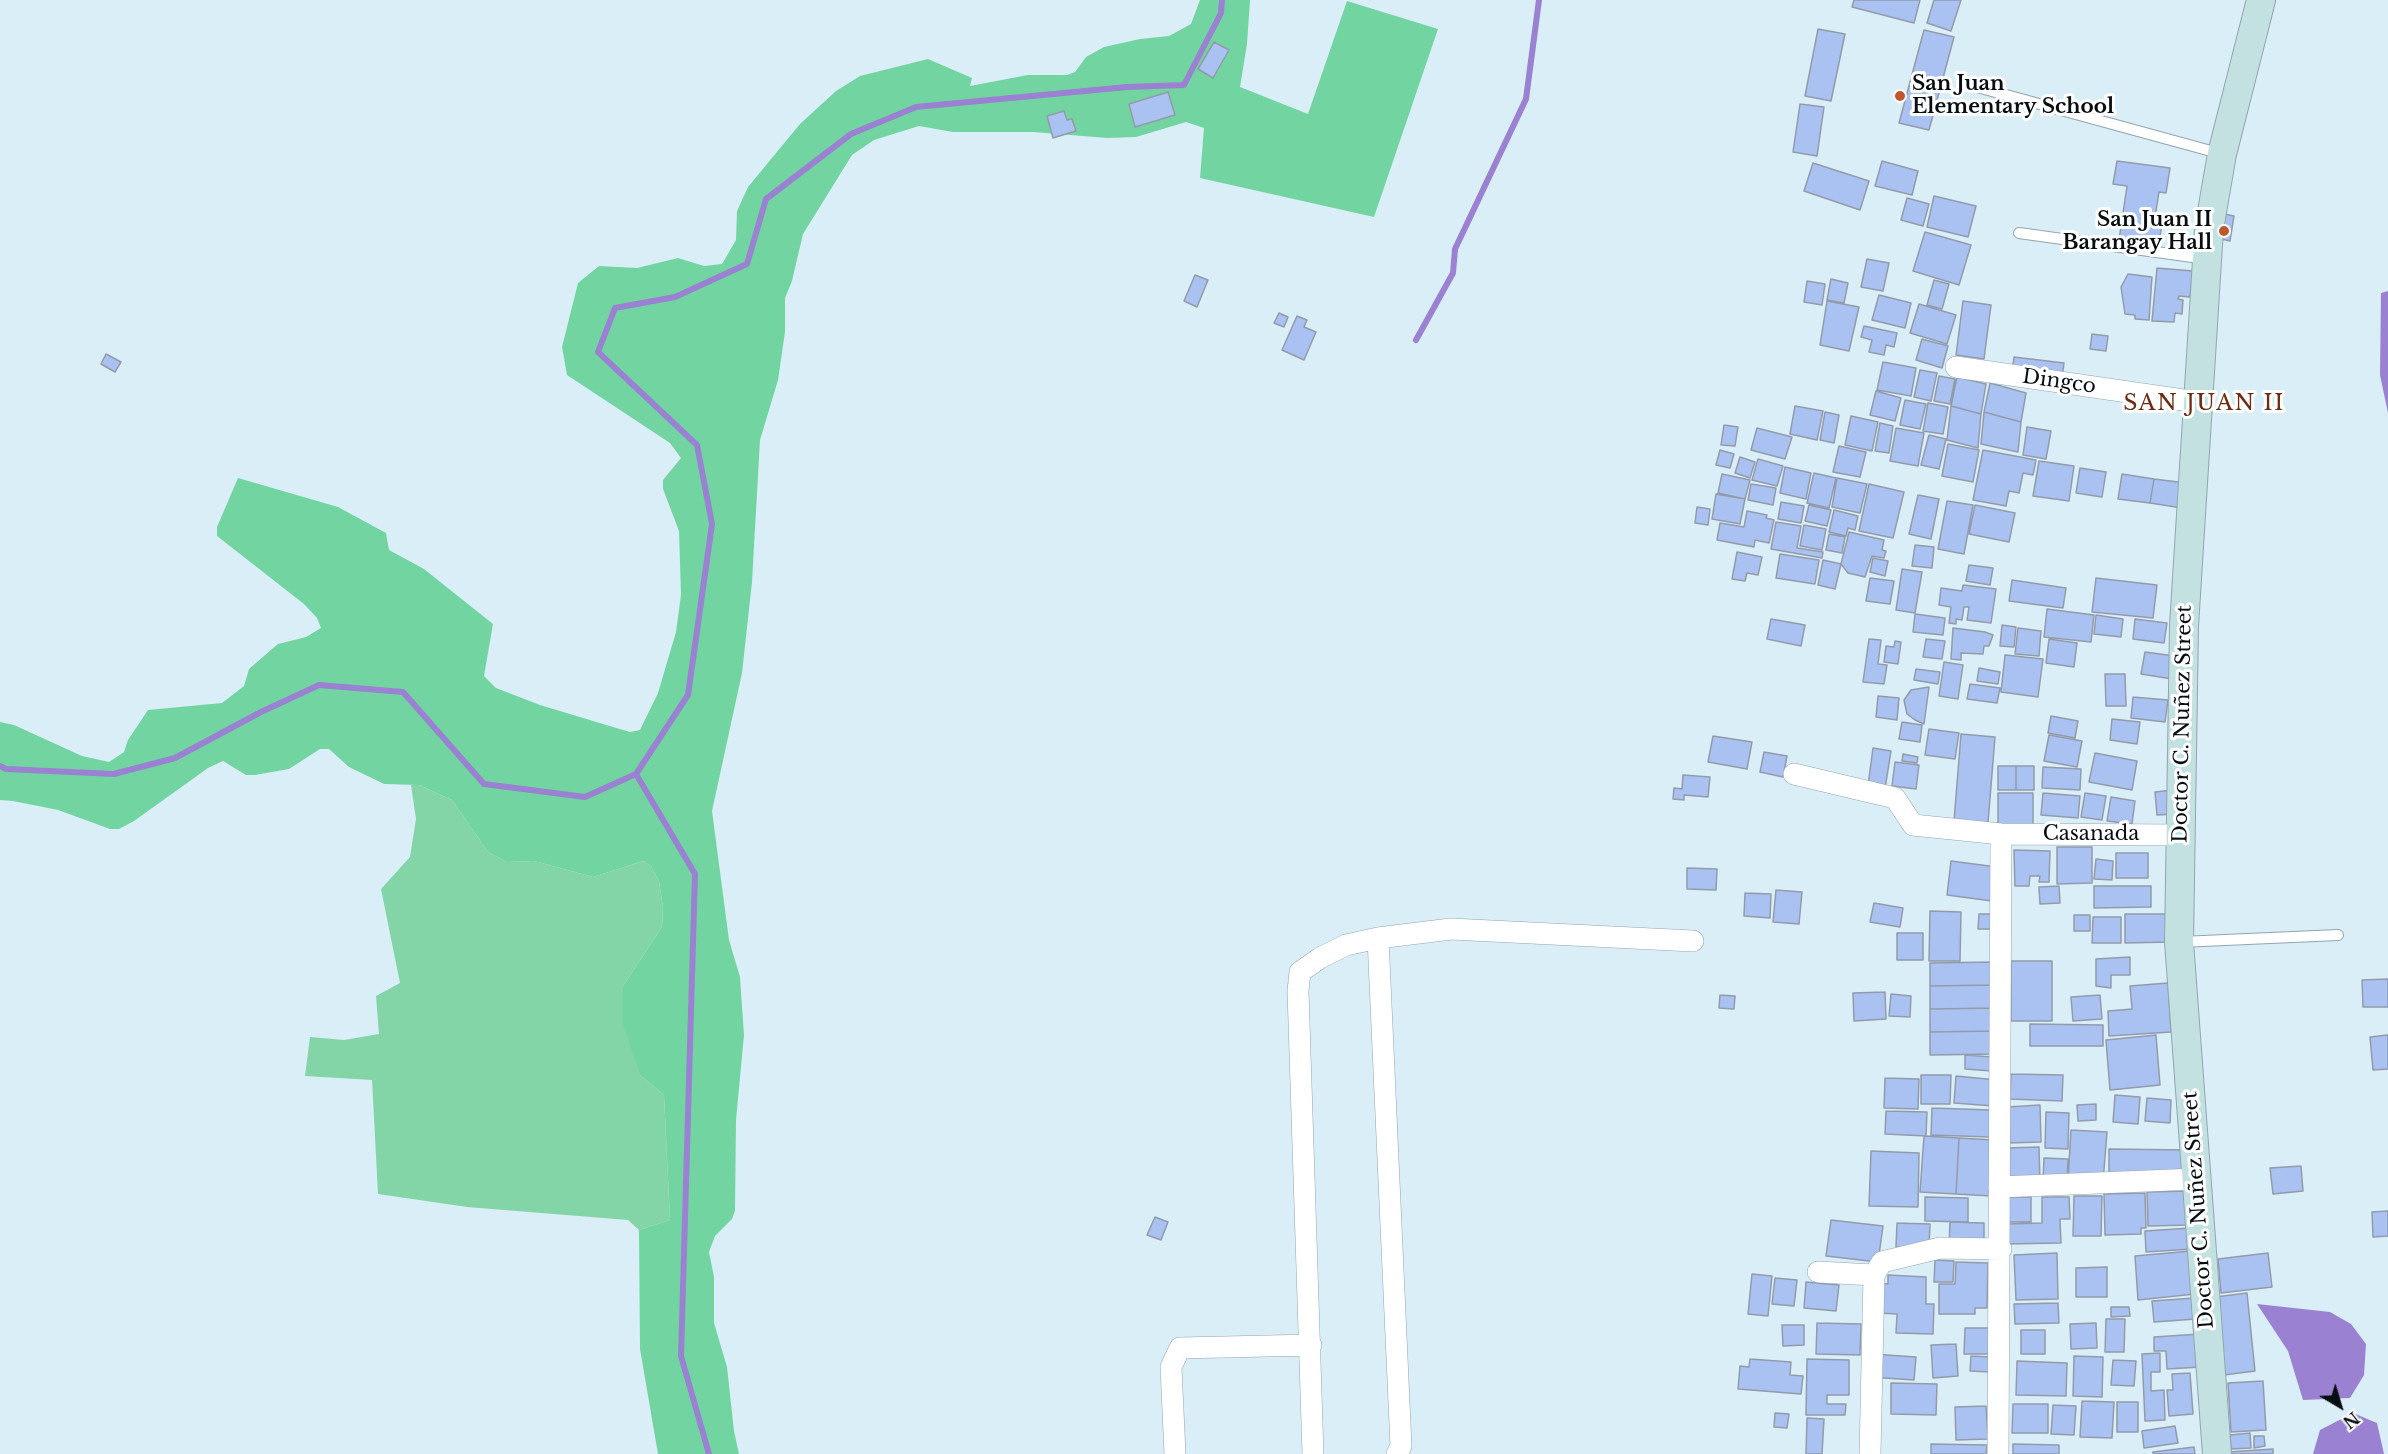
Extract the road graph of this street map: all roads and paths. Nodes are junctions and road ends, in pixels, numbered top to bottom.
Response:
1 (2261, 0) edge
2 (1966, 84) dead end
3 (2222, 154) junction
4 (2019, 233) dead end
5 (2207, 259) junction
6 (1956, 367) dead end
7 (2197, 402) junction
8 (1794, 774) dead end
9 (2001, 834) junction
10 (2181, 835) junction
11 (2338, 935) dead end
12 (1378, 938) junction
13 (1693, 941) dead end
14 (2179, 942) junction
15 (2196, 1179) junction
16 (1999, 1187) junction
17 (2001, 1249) junction
18 (1818, 1272) dead end
19 (1874, 1275) junction
20 (1311, 1345) junction
21 (1175, 1454) edge
22 (1313, 1454) edge
23 (1397, 1454) edge
24 (1870, 1454) edge
25 (1998, 1454) edge
26 (2217, 1454) edge

1 - 3 main road, Doctor C. Nuñez Street
2 - 3 lane
3 - 5 main road, Doctor C. Nuñez Street
4 - 5 lane
5 - 7 main road, Doctor C. Nuñez Street
6 - 7 street, Dingco
7 - 10 main road, Doctor C. Nuñez Street
8 - 9 street, Casanada
9 - 10 street, Casanada
9 - 16 street
10 - 14 main road, Doctor C. Nuñez Street
11 - 14 lane
12 - 13 street
12 - 20 street
12 - 23 street
14 - 15 main road, Doctor C. Nuñez Street
15 - 16 street
15 - 26 main road, Doctor C. Nuñez Street
16 - 17 street
17 - 19 street
17 - 25 street
18 - 19 street
19 - 24 street
20 - 21 street
20 - 22 street

